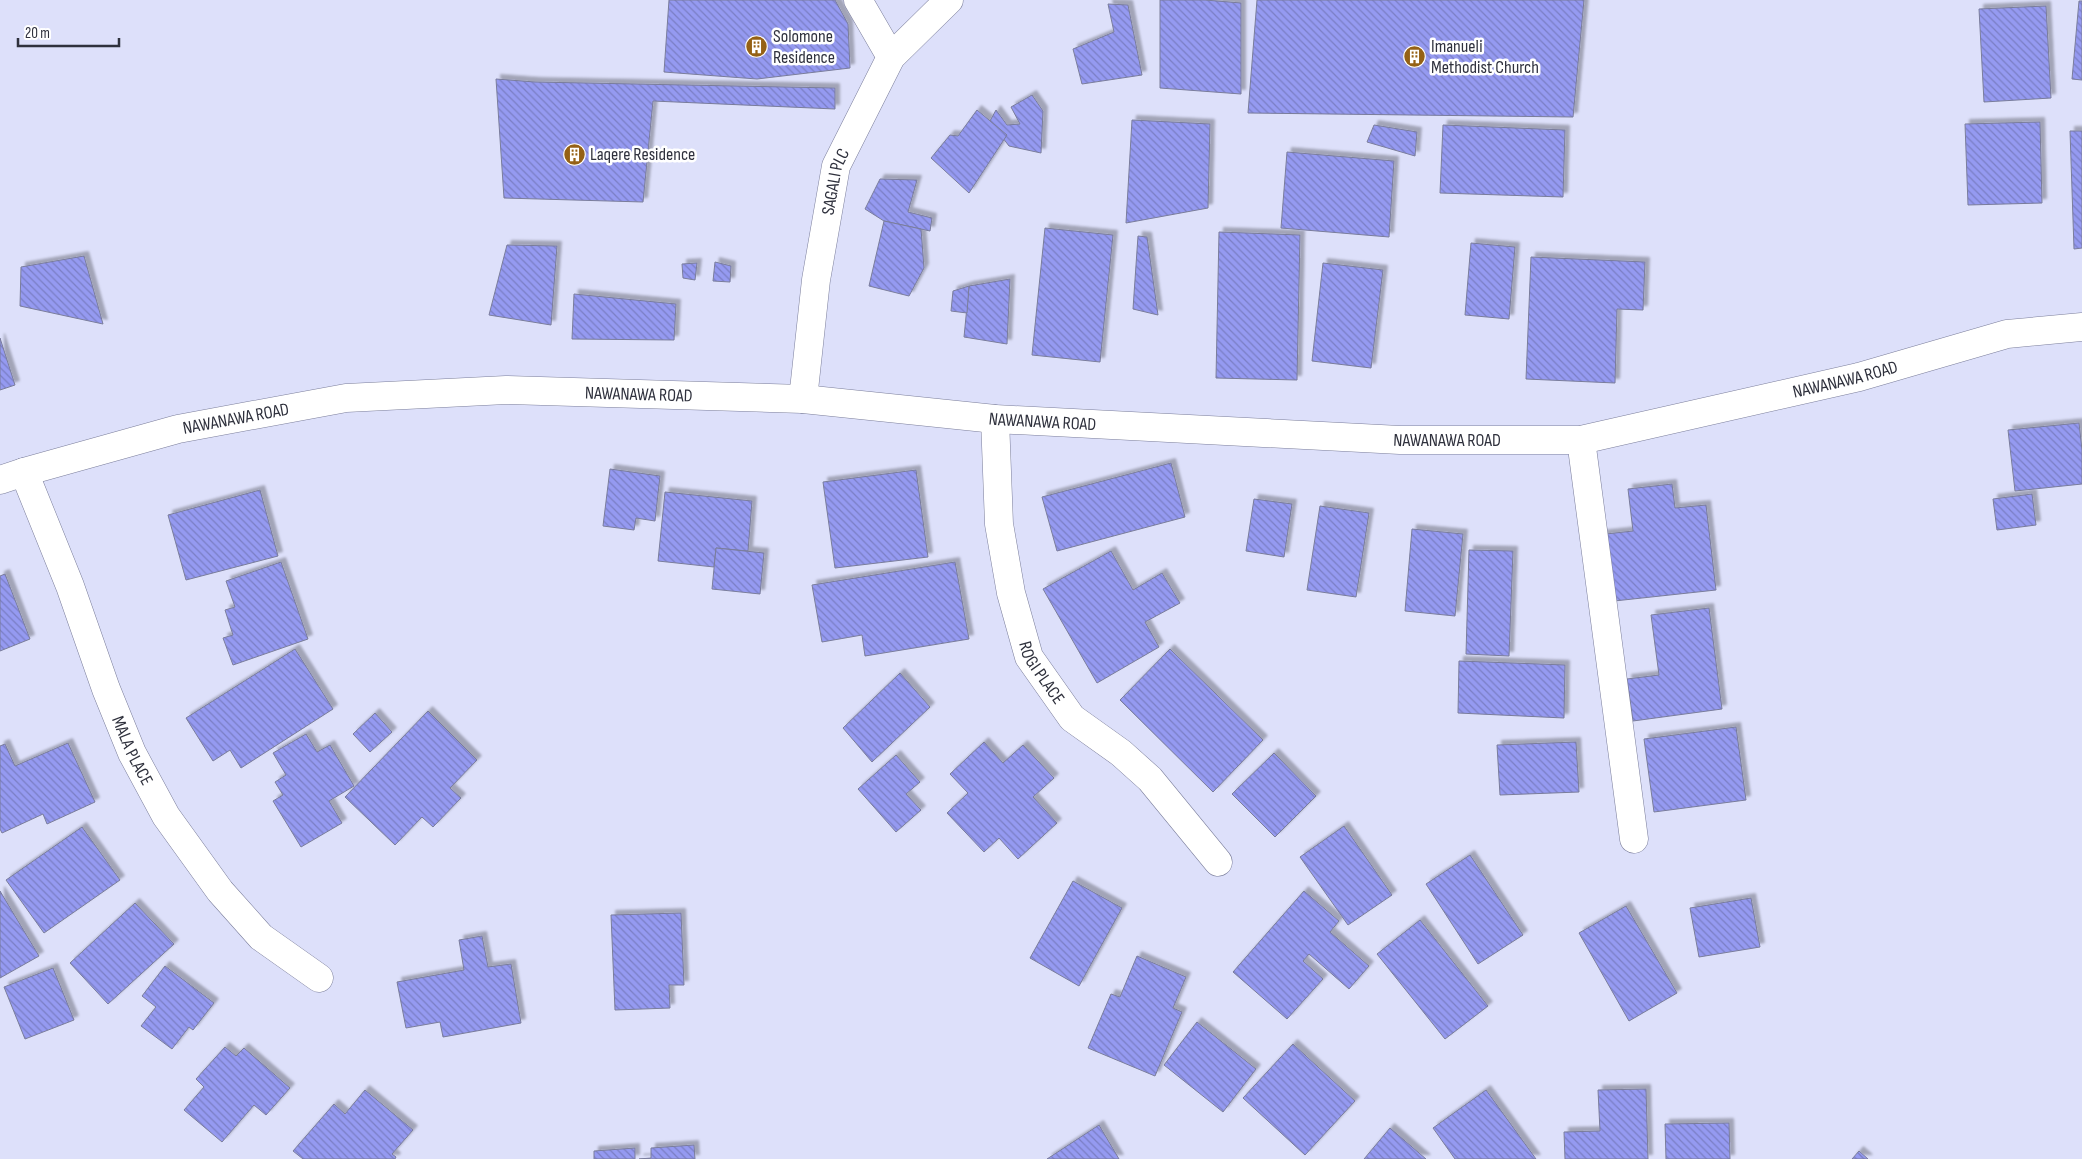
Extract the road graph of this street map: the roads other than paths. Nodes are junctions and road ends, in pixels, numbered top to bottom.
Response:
1 (858, 0) edge
2 (949, 0) edge
3 (891, 57) junction
4 (2082, 327) edge
5 (803, 399) junction
6 (995, 419) junction
7 (1581, 440) junction
8 (12, 476) edge
9 (1634, 839) dead end
10 (1218, 862) dead end
11 (319, 978) dead end

1 - 3 street
2 - 3 street, SAGALI PLC
3 - 5 street, SAGALI PLC
4 - 7 street, NAWANAWA ROAD
5 - 6 street, NAWANAWA ROAD
5 - 8 street, NAWANAWA ROAD
6 - 7 street, NAWANAWA ROAD
6 - 10 street, ROGI PLACE
7 - 9 street
8 - 11 street, MALA PLACE

